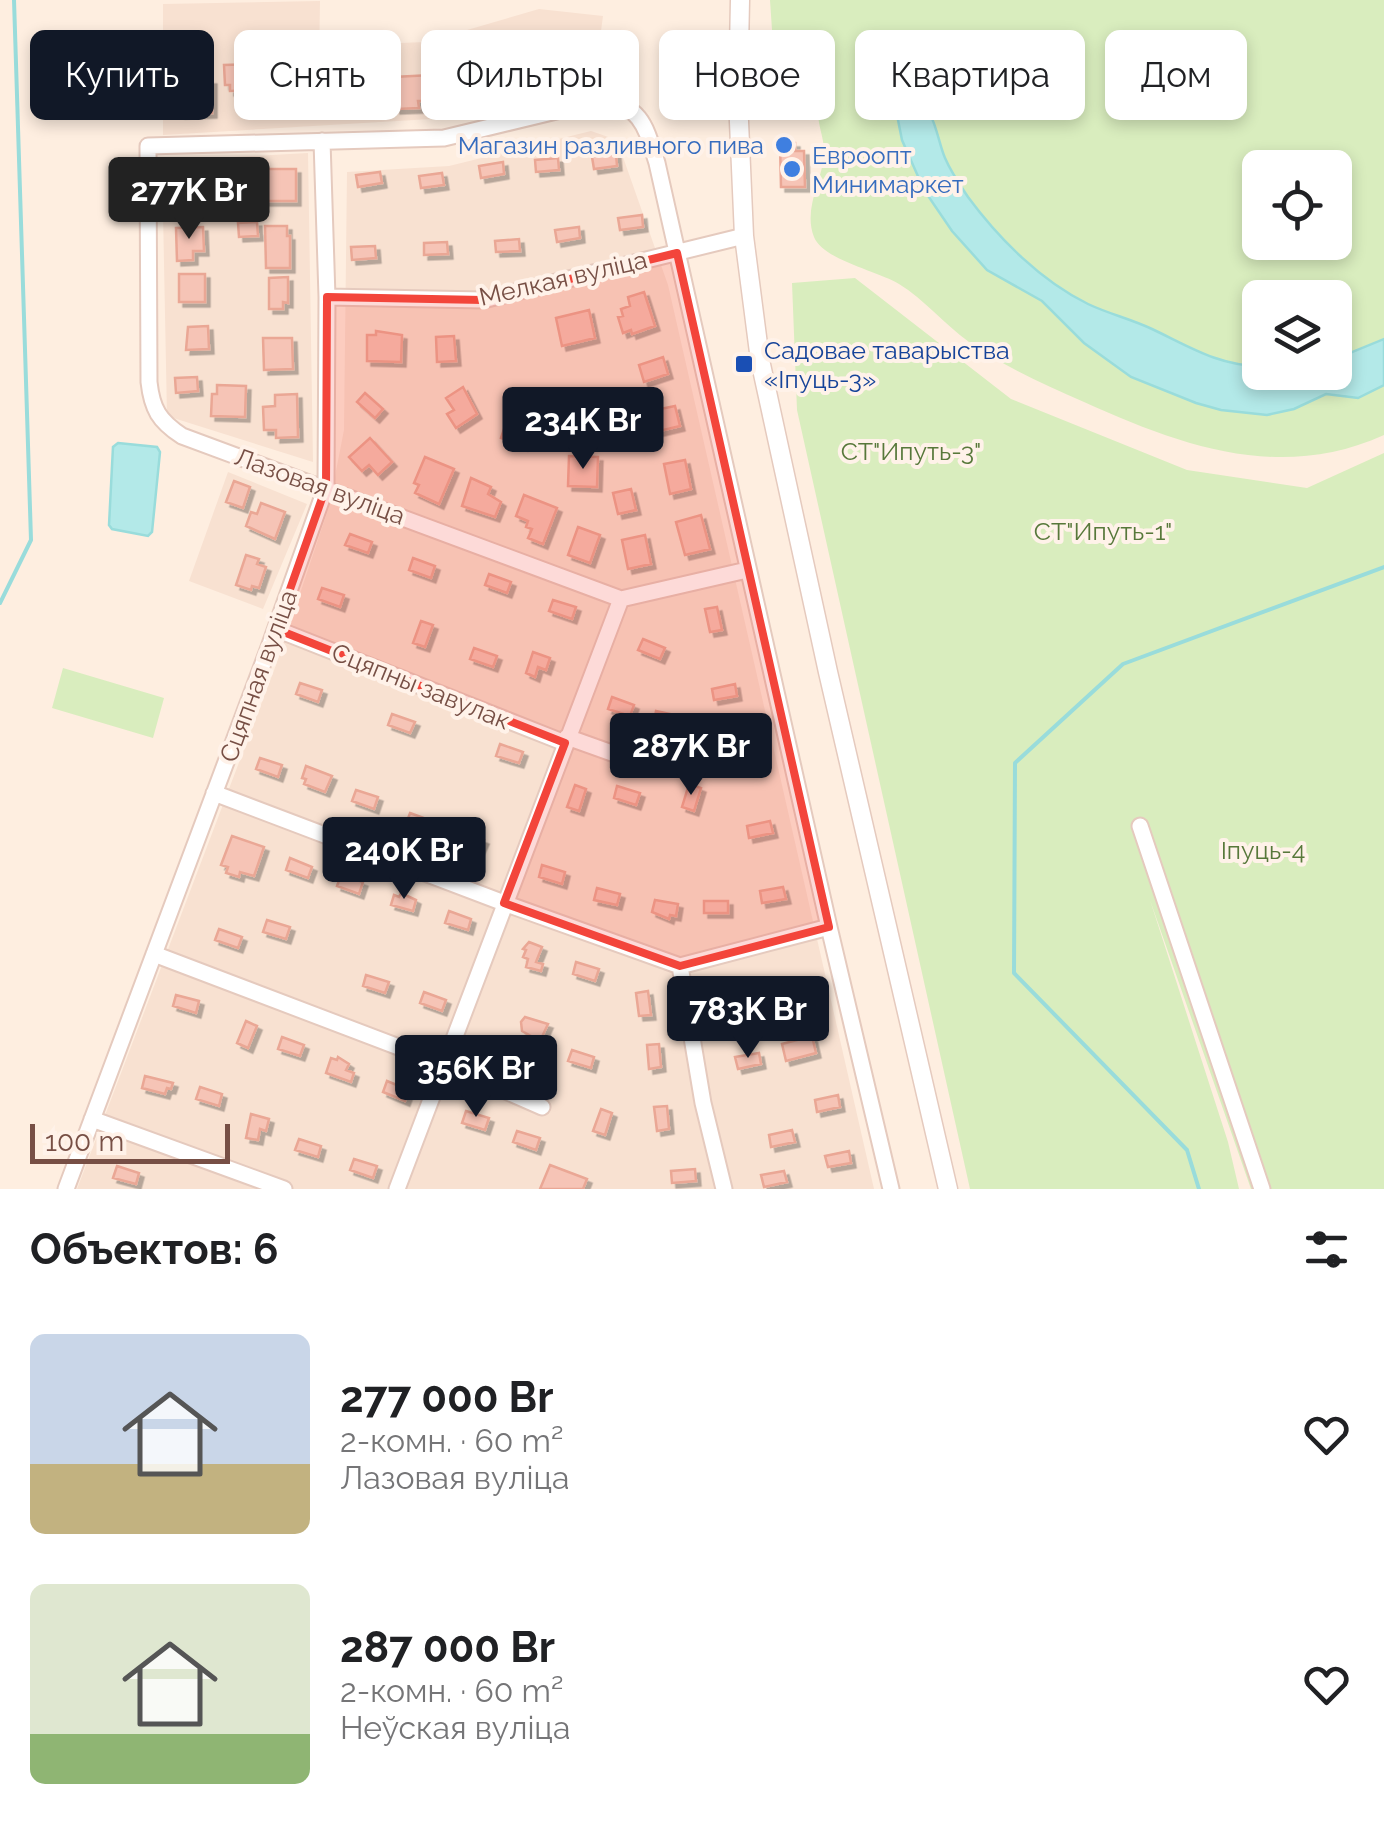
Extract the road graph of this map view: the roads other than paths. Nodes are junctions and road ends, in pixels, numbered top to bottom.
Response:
1 (740, 0) edge
2 (322, 141) junction
3 (744, 236) junction
4 (677, 252) junction
5 (328, 297) junction
6 (326, 487) junction
7 (748, 570) junction
8 (622, 599) junction
9 (276, 629) junction
10 (566, 740) junction
11 (651, 767) dead end
12 (214, 793) junction
13 (1140, 826) dead end
14 (504, 903) junction
15 (829, 928) junction
16 (154, 954) junction
17 (680, 966) junction
18 (446, 1065) junction
19 (542, 1107) dead end
20 (92, 1119) junction
21 (66, 1189) edge
22 (284, 1189) edge
23 (397, 1189) edge
24 (724, 1189) edge
25 (891, 1189) edge
26 (948, 1189) edge
27 (1262, 1189) edge

1 - 3 street
2 - 4 street
2 - 5 street, Сцяпная вуліца
2 - 6 street, Лазовая вуліца
3 - 4 street, Мелкая вуліца
3 - 26 street
4 - 5 street, Мелкая вуліца
4 - 7 street
5 - 6 street, Сцяпная вуліца
6 - 8 street, Лазовая вуліца
6 - 9 street, Сцяпная вуліца
7 - 8 street
7 - 15 street
8 - 10 street
9 - 10 street, Сцяпны завулак
9 - 12 street, Сцяпная вуліца
10 - 11 street, Сцяпны завулак
10 - 14 street
12 - 14 street
12 - 16 street, Сцяпная вуліца
13 - 27 street
14 - 17 street
14 - 18 street
15 - 17 street
15 - 25 street
16 - 18 street
16 - 20 street, Сцяпная вуліца
17 - 24 street
18 - 19 street
18 - 23 street
20 - 21 street, Сцяпная вуліца
20 - 22 street

